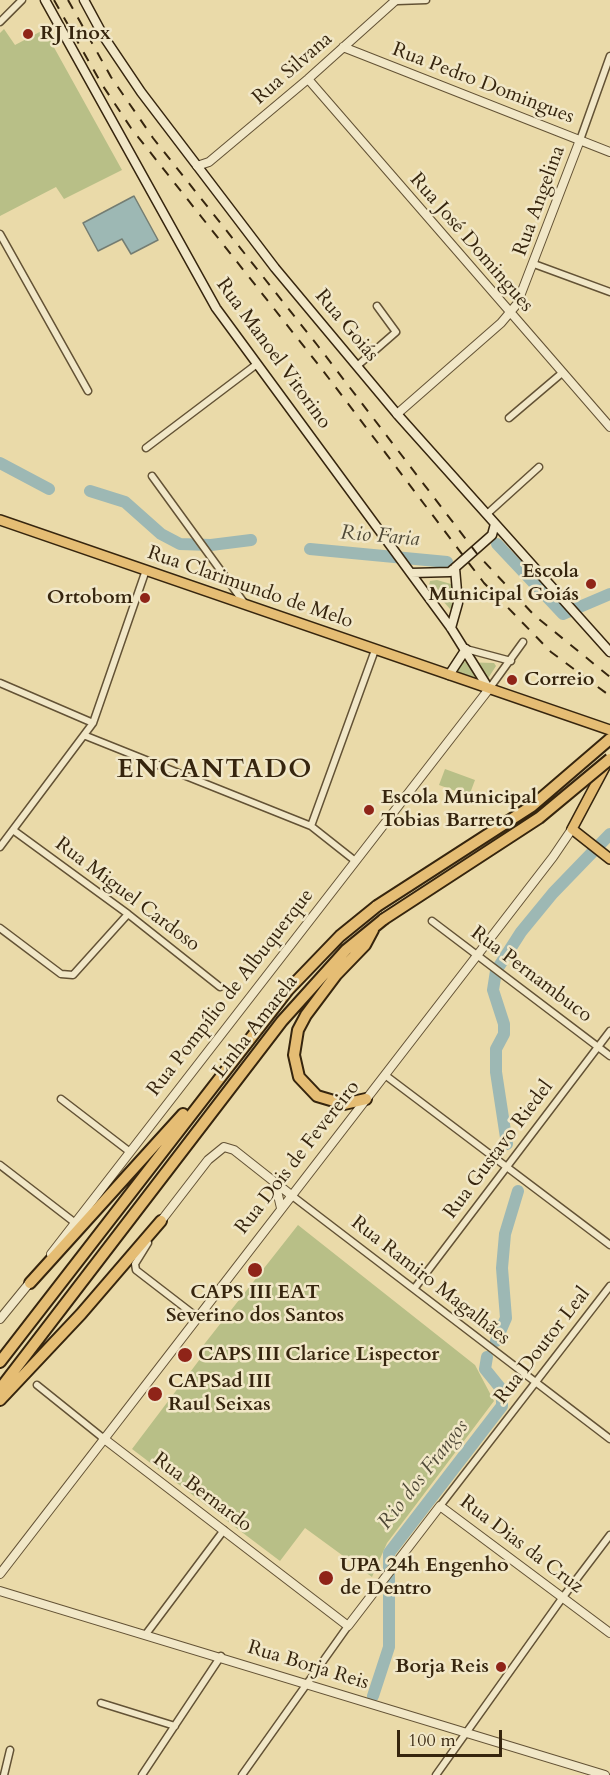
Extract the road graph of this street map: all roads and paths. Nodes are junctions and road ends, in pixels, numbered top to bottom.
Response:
1 (22, 0) edge
2 (45, 0) edge
3 (84, 0) edge
4 (426, 0) edge
5 (396, 1) edge
6 (0, 22) edge
7 (343, 47) junction
8 (610, 57) edge
9 (308, 79) junction
10 (580, 140) junction
11 (610, 152) edge
12 (209, 162) junction
13 (197, 166) junction
14 (205, 176) junction
15 (0, 234) edge
16 (534, 264) junction
17 (610, 292) edge
18 (377, 306) dead end
19 (510, 314) junction
20 (257, 364) junction
21 (357, 366) junction
22 (562, 373) junction
23 (88, 391) dead end
24 (397, 414) junction
25 (509, 418) dead end
26 (610, 427) edge
27 (146, 448) dead end
28 (539, 467) dead end
29 (152, 476) dead end
30 (487, 514) junction
31 (0, 520) edge
32 (495, 524) junction
33 (492, 535) junction
34 (505, 535) junction
35 (455, 568) junction
36 (146, 570) junction
37 (411, 573) junction
38 (245, 604) junction
39 (451, 628) junction
40 (523, 642) dead end
41 (466, 649) junction
42 (375, 650) junction
43 (610, 652) edge
44 (511, 661) junction
45 (449, 675) junction
46 (0, 683) edge
47 (489, 689) junction
48 (583, 721) junction
49 (93, 723) junction
50 (610, 730) edge
51 (86, 736) junction
52 (610, 741) edge
53 (610, 757) edge
54 (311, 826) junction
55 (572, 829) junction
56 (13, 830) junction
57 (0, 847) edge
58 (606, 856) edge
59 (354, 860) junction
60 (128, 914) junction
61 (432, 921) dead end
62 (379, 923) junction
63 (0, 928) edge
64 (477, 954) junction
65 (220, 987) dead end
66 (610, 1031) edge
67 (598, 1047) junction
68 (610, 1056) edge
69 (385, 1075) junction
70 (210, 1090) junction
71 (61, 1099) dead end
72 (366, 1099) junction
73 (130, 1152) junction
74 (0, 1165) edge
75 (508, 1167) junction
76 (275, 1182) junction
77 (291, 1195) junction
78 (281, 1208) junction
79 (161, 1221) junction
80 (74, 1222) junction
81 (610, 1245) edge
82 (30, 1283) junction
83 (610, 1286) edge
84 (414, 1289) junction
85 (197, 1317) junction
86 (0, 1319) edge
87 (0, 1362) edge
88 (535, 1382) junction
89 (37, 1385) dead end
90 (0, 1389) edge
91 (0, 1400) edge
92 (103, 1438) junction
93 (610, 1438) edge
94 (440, 1506) junction
95 (224, 1530) junction
96 (610, 1535) edge
97 (0, 1574) edge
98 (0, 1591) edge
99 (563, 1597) junction
100 (348, 1626) junction
101 (610, 1632) edge
102 (146, 1634) junction
103 (221, 1656) junction
104 (305, 1682) junction
105 (100, 1703) dead end
106 (175, 1726) junction
107 (466, 1732) junction
108 (10, 1750) dead end
109 (4, 1775) edge
110 (142, 1775) edge
111 (242, 1775) edge
112 (436, 1775) edge
113 (605, 1775) edge

1 - 6 street
2 - 20 main road, Rua Manoel Vitorino
3 - 13 main road, Rua Goiás
4 - 5 street
5 - 7 street, Rua Silvana
7 - 9 street, Rua Silvana
7 - 10 street, Rua Pedro Domingues
8 - 10 street, Rua Angelina
9 - 12 street, Rua Silvana
9 - 19 street, Rua José Domingues
10 - 11 street, Rua Pedro Domingues
10 - 16 street, Rua Angelina
12 - 13 street, Rua Silvana
12 - 14 street
13 - 14 main road, Rua Goiás
14 - 21 main road, Rua Goiás
15 - 23 street
16 - 17 street
16 - 19 street, Rua Angelina
18 - 21 street
19 - 22 street, Rua José Domingues
19 - 24 street, Rua Angelina
20 - 27 street
20 - 37 main road, Rua Manoel Vitorino
21 - 24 main road, Rua Goiás
22 - 25 street
22 - 26 street, Rua José Domingues
24 - 30 main road, Rua Goiás
28 - 30 street
29 - 38 street
30 - 32 main road, Rua Goiás
31 - 36 main road, Rua Clarimundo de Melo
32 - 33 main road
32 - 34 main road, Rua Goiás
33 - 34 main road
33 - 35 main road
34 - 43 main road, Rua Goiás
35 - 37 main road
35 - 39 main road
36 - 38 main road, Rua Clarimundo de Melo
36 - 49 street
37 - 39 main road, Rua Manoel Vitorino
38 - 42 main road, Rua Clarimundo de Melo
39 - 41 main road, Rua Manoel Vitorino
40 - 44 street
41 - 44 street
41 - 45 main road
41 - 47 main road, Rua Manoel Vitorino
42 - 45 main road, Rua Clarimundo de Melo
42 - 54 street
44 - 47 street
45 - 47 main road, Rua Clarimundo de Melo
46 - 49 street
47 - 48 main road, Rua Clarimundo de Melo
47 - 59 street, Rua Pompílio de Albuquerque
48 - 50 main road, Rua Clarimundo de Melo
48 - 52 main road
49 - 51 street
51 - 54 street
51 - 56 street
52 - 70 highway, Linha Amarela, bridge
53 - 55 main road, Rua Dois de Fevereiro
53 - 62 highway, Linha Amarela, bridge
54 - 59 street
55 - 58 main road
55 - 64 street, Rua Dois de Fevereiro
56 - 57 street
56 - 60 street, Rua Miguel Cardoso
59 - 73 street, Rua Pompílio de Albuquerque
60 - 63 street
60 - 65 street, Rua Miguel Cardoso
61 - 64 street, Rua Pernambuco
62 - 72 highway
62 - 90 highway, Linha Amarela
64 - 67 street, Rua Pernambuco
64 - 69 street, Rua Dois de Fevereiro
66 - 67 street, Rua Gustavo Riedel
67 - 68 street, Rua Pernambuco
67 - 75 street, Rua Gustavo Riedel
69 - 72 street, Rua Dois de Fevereiro
69 - 75 street
70 - 82 highway
70 - 87 highway, Linha Amarela
71 - 73 street
72 - 77 street, Rua Dois de Fevereiro
73 - 80 street, Rua Pompílio de Albuquerque
74 - 80 street
75 - 81 street
75 - 84 street, Rua Gustavo Riedel
76 - 77 street, Rua Ramiro Magalhães
76 - 78 street
76 - 79 street, Rua Ramiro Magalhães
77 - 78 street, Rua Dois de Fevereiro
77 - 84 street, Rua Ramiro Magalhães
78 - 85 street, Rua Dois de Fevereiro
79 - 85 street
79 - 91 highway
80 - 82 street, Rua Pompílio de Albuquerque
82 - 86 street, Rua Pompílio de Albuquerque
83 - 88 street, Rua Doutor Leal
84 - 88 street, Rua Ramiro Magalhães
85 - 92 street, Rua Dois de Fevereiro
88 - 93 street, Rua Ramiro Magalhães
88 - 94 street, Rua Doutor Leal
89 - 92 street, Rua Bernardo
92 - 95 street, Rua Bernardo
92 - 97 street, Rua Dois de Fevereiro
94 - 99 street, Rua Dias da Cruz
94 - 100 street, Rua Doutor Leal
95 - 100 street, Rua Bernardo
95 - 102 street
96 - 99 street
98 - 102 street, Rua Borja Reis
99 - 101 street, Rua Dias da Cruz
99 - 107 street
100 - 104 street, Rua Doutor Leal
102 - 103 street, Rua Borja Reis
103 - 104 street, Rua Borja Reis
103 - 106 street
104 - 107 street, Rua Borja Reis
104 - 111 street, Rua Doutor Leal
105 - 106 street
106 - 110 street
107 - 112 street
107 - 113 street, Rua Borja Reis
108 - 109 street

